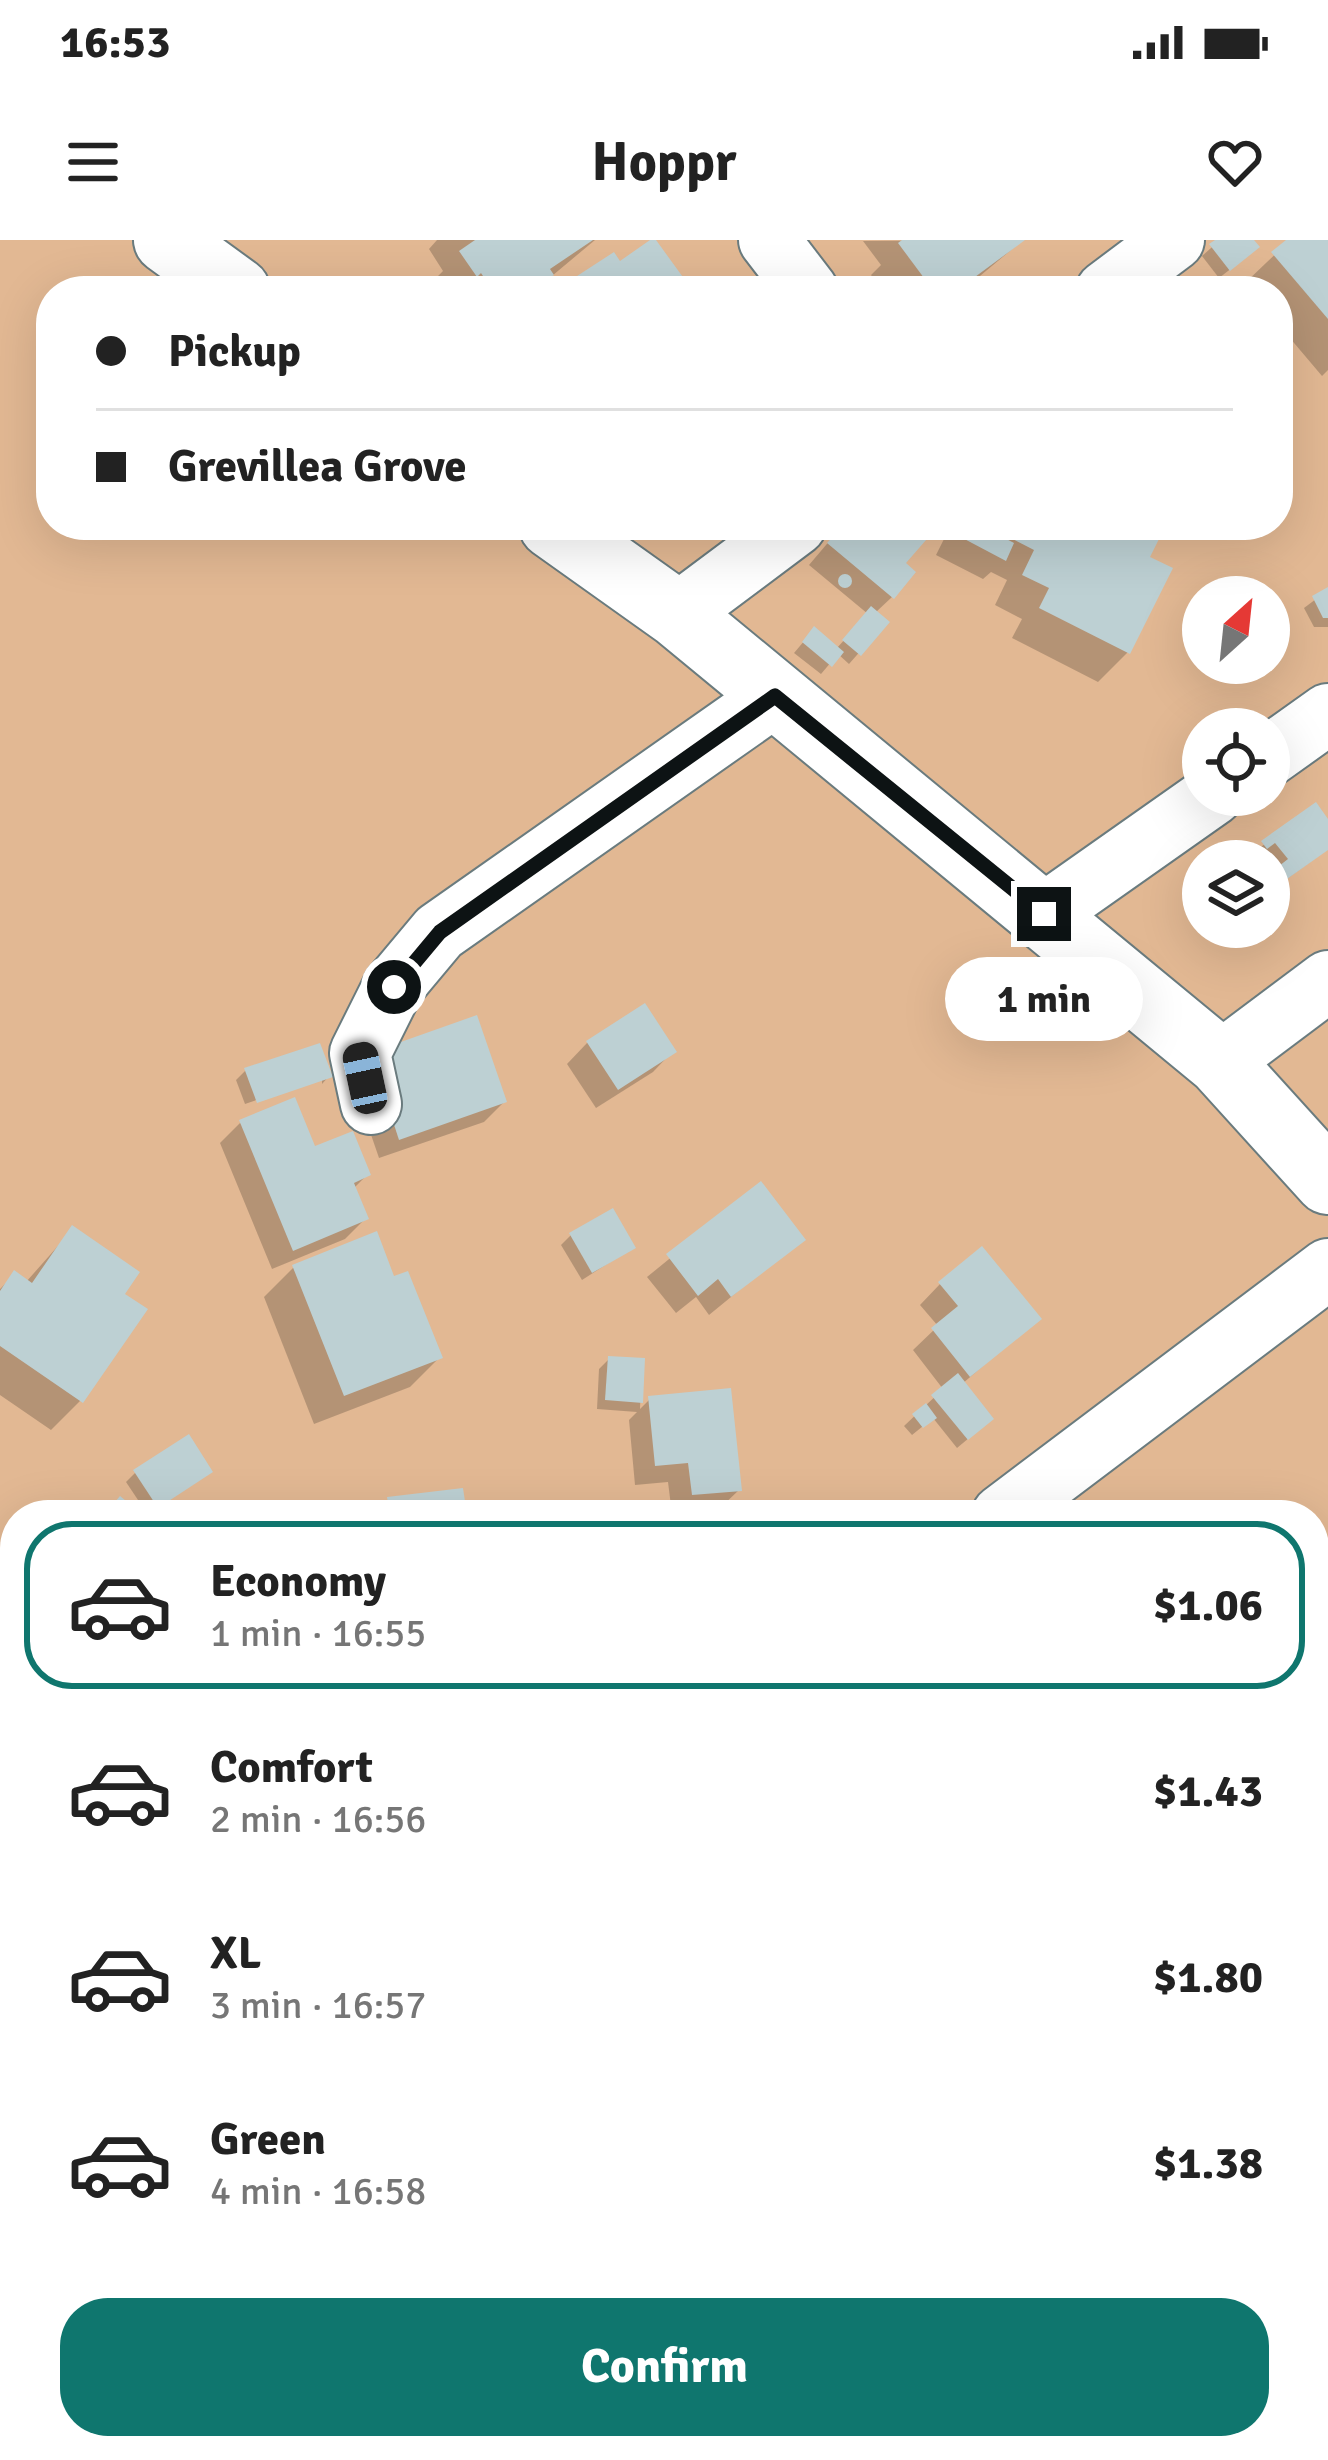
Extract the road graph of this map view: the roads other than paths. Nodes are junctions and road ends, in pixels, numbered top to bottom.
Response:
1 (167, 240) edge
2 (769, 240) edge
3 (1174, 240) edge
4 (216, 276) edge
5 (797, 276) edge
6 (1126, 276) edge
7 (573, 540) edge
8 (776, 540) edge
9 (677, 614) junction
10 (775, 696) junction
11 (1328, 714) edge
12 (1290, 740) edge
13 (1183, 816) edge
14 (1044, 914) junction
15 (1328, 981) edge
16 (1220, 1062) junction
17 (370, 1104) dead end
18 (1328, 1181) edge
19 (1328, 1269) edge
20 (1022, 1500) edge

1 - 4 street
2 - 5 street
3 - 6 street
7 - 9 street
8 - 9 street
9 - 10 street
10 - 14 street
10 - 17 street
11 - 12 street
13 - 14 street
14 - 16 street
15 - 16 street
16 - 18 street
19 - 20 street

